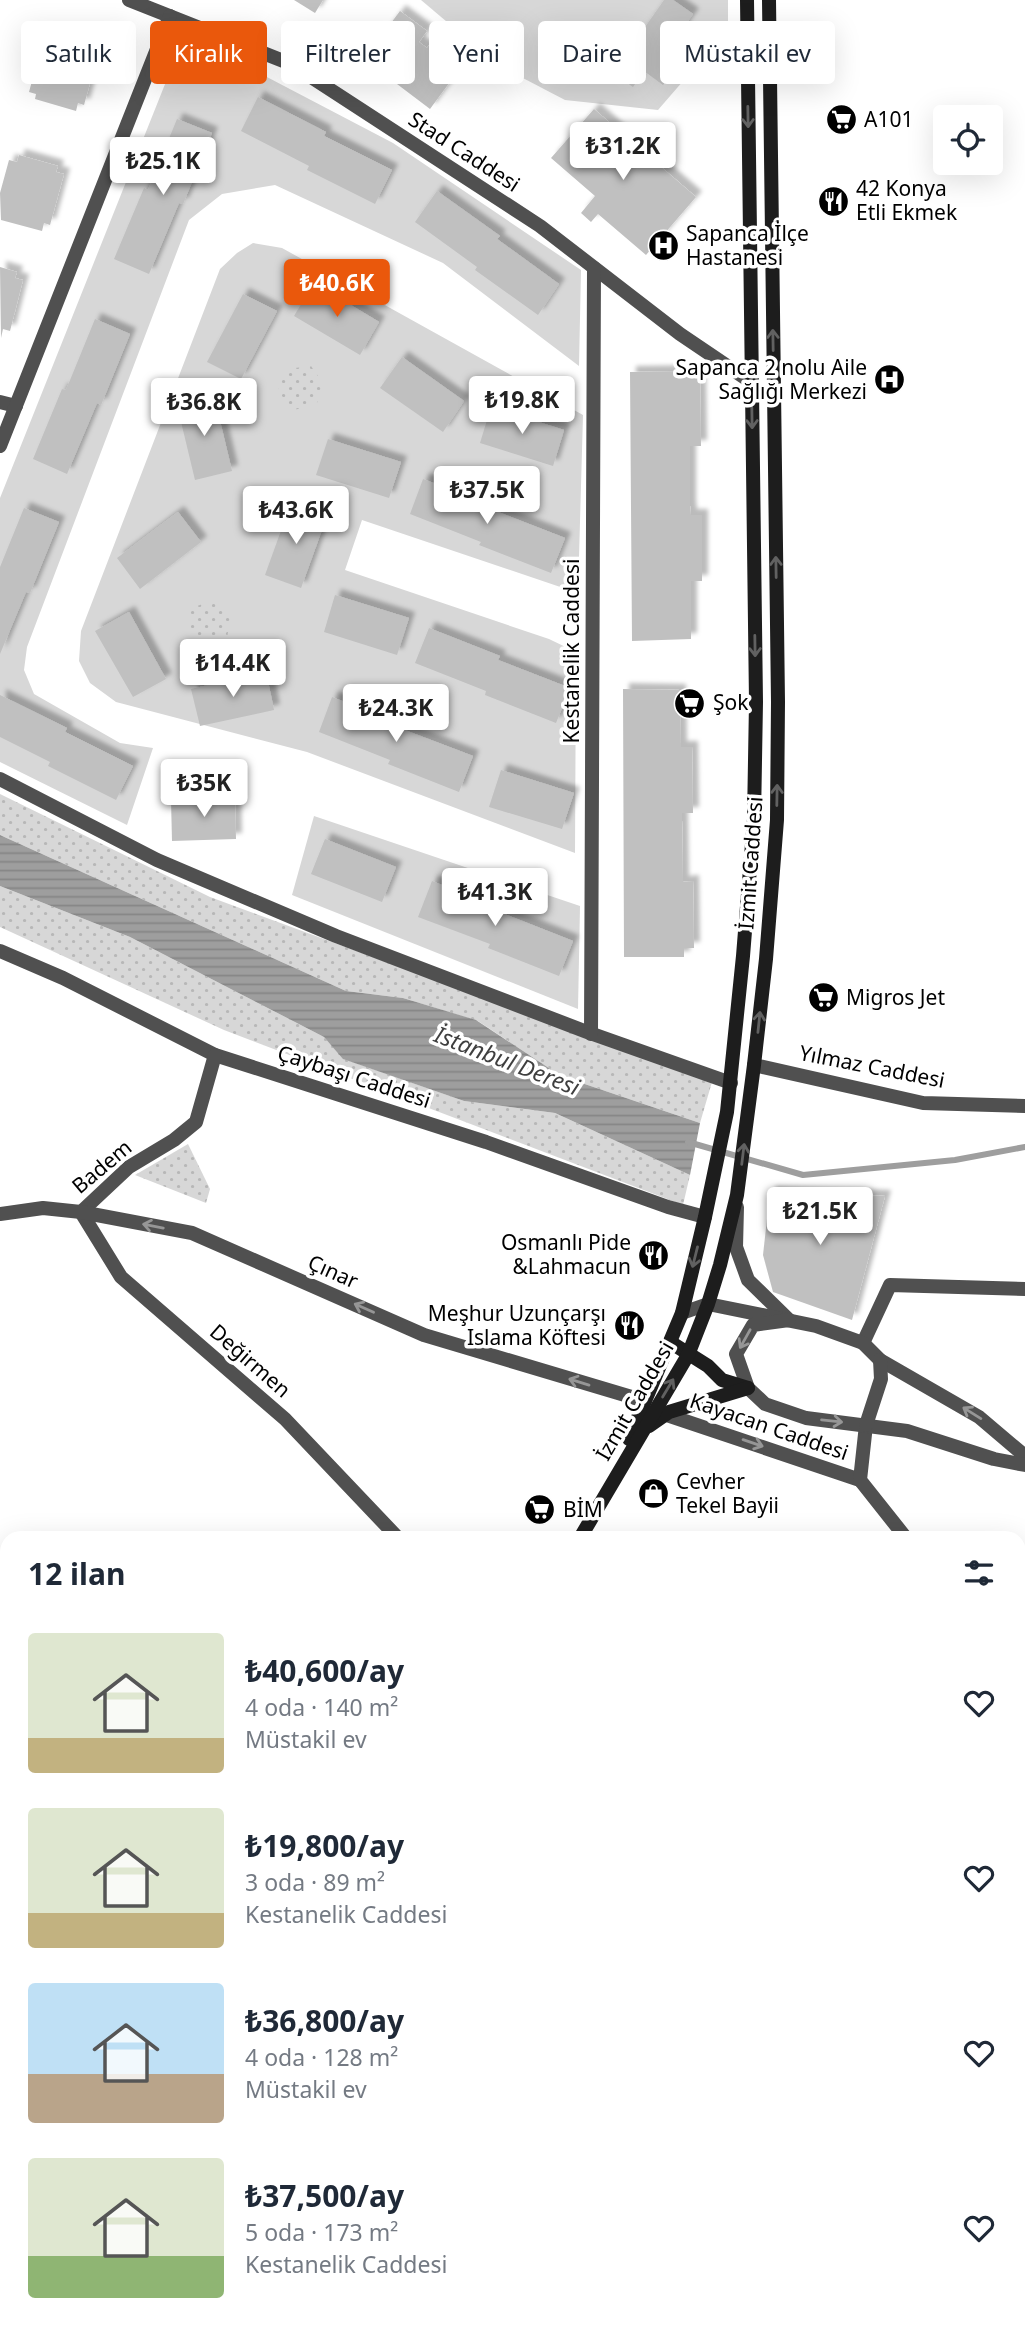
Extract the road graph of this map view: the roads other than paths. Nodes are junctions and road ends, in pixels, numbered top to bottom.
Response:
1 (129, 0) edge
2 (747, 0) edge
3 (769, 0) edge
4 (170, 16) junction
5 (594, 268) junction
6 (751, 382) junction
7 (0, 402) edge
8 (16, 405) junction
9 (0, 446) edge
10 (0, 779) edge
11 (0, 951) edge
12 (592, 1034) junction
13 (215, 1055) junction
14 (754, 1065) junction
15 (731, 1083) junction
16 (1025, 1106) edge
17 (737, 1195) junction
18 (81, 1212) junction
19 (0, 1214) edge
20 (705, 1217) junction
21 (1025, 1289) edge
22 (708, 1304) junction
23 (681, 1313) junction
24 (789, 1320) junction
25 (670, 1342) junction
26 (863, 1343) junction
27 (688, 1355) junction
28 (880, 1360) junction
29 (748, 1388) junction
30 (645, 1401) junction
31 (664, 1414) junction
32 (866, 1424) junction
33 (641, 1433) junction
34 (1025, 1456) edge
35 (1025, 1465) edge
36 (860, 1480) junction
37 (608, 1489) junction
38 (391, 1531) edge
39 (584, 1531) edge
40 (900, 1531) edge

1 - 4 street, Stad Caddesi
2 -> 6 main road, İzmit Caddesi
14 -> 3 main road, İzmit Caddesi
4 - 5 street, Stad Caddesi
4 - 8 street
5 - 6 street, Stad Caddesi
5 - 12 street, Kestanelik Caddesi
6 -> 15 main road, İzmit Caddesi
7 - 8 street
8 - 9 street
10 - 12 street
11 - 13 street, Çaybaşı Caddesi
12 - 15 street
13 - 18 street, Badem
13 - 20 street, Çaybaşı Caddesi
14 - 16 street, Yılmaz Caddesi
17 -> 14 main road, İzmit Caddesi
15 - 20 main road, İzmit Caddesi
17 - 22 main road, İzmit Caddesi
17 - 24 street
18 - 19 street, Çınar
30 -> 18 street, Çınar
18 - 38 street, Değirmen
20 -> 23 main road, İzmit Caddesi
21 - 26 street
22 - 23 street
22 - 24 street
22 - 27 main road, İzmit Caddesi
23 - 25 main road, İzmit Caddesi
24 - 26 street
24 -> 29 street
25 - 27 main road
25 - 30 main road, İzmit Caddesi
26 - 28 street
27 - 29 main road
33 -> 27 main road, İzmit Caddesi
28 - 32 street
34 -> 28 street
29 - 31 main road
29 -> 32 street
30 - 37 main road, İzmit Caddesi
31 - 33 main road
31 -> 36 street, Kayacan Caddesi
32 - 35 street
32 - 36 street, Kayacan Caddesi
33 - 37 main road, İzmit Caddesi
36 - 40 street, Kayacan Caddesi
37 - 39 main road

